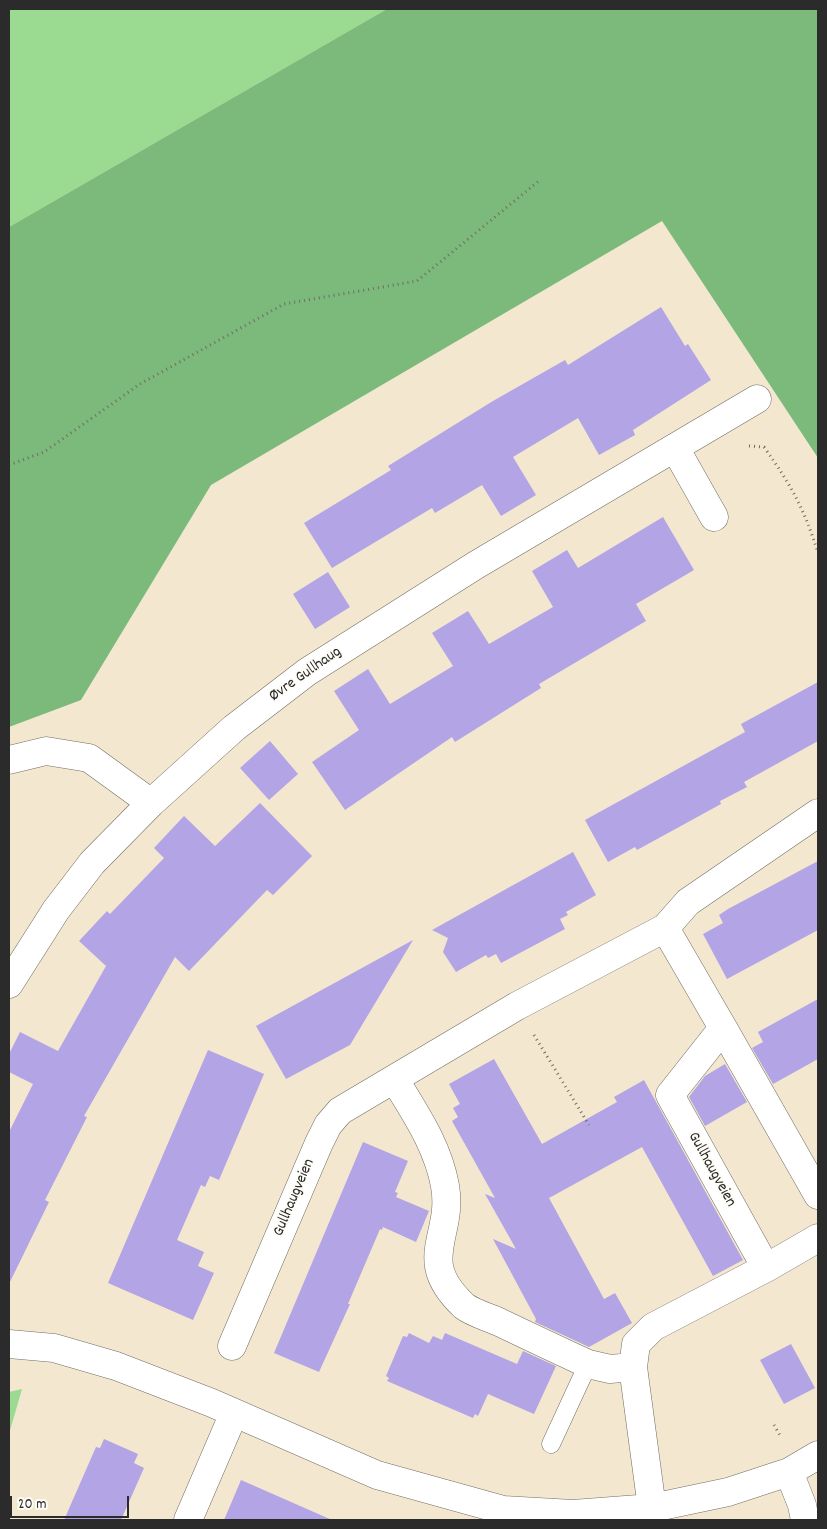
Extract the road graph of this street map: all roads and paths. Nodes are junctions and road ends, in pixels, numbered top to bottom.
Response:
1 (540, 180) dead end
2 (757, 399) dead end
3 (684, 443) junction
4 (9, 465) edge
5 (714, 517) dead end
6 (818, 553) edge
7 (9, 760) edge
8 (151, 802) junction
9 (818, 812) edge
10 (665, 928) junction
11 (9, 984) edge
12 (517, 1006) junction
13 (723, 1028) junction
14 (395, 1080) junction
15 (589, 1125) dead end
16 (818, 1195) edge
17 (818, 1238) edge
18 (766, 1268) junction
19 (9, 1344) edge
20 (232, 1346) dead end
21 (588, 1364) junction
22 (634, 1367) junction
23 (234, 1413) junction
24 (551, 1444) dead end
25 (818, 1455) edge
26 (789, 1472) junction
27 (651, 1514) edge
28 (502, 1515) edge
29 (188, 1520) edge
30 (805, 1520) edge

1 - 4 path
2 - 3 street, Øvre Gullhaug
3 - 5 street
3 - 6 path
3 - 8 street, Øvre Gullhaug
7 - 8 street
8 - 11 street, Øvre Gullhaug
9 - 10 street, Gullhaugveien
10 - 12 street, Gullhaugveien
10 - 13 street
12 - 14 street, Gullhaugveien
12 - 15 path
13 - 16 street
13 - 18 street, Gullhaugveien
14 - 20 street, Gullhaugveien
14 - 21 street
17 - 18 street
18 - 22 street
19 - 23 street
21 - 22 street
21 - 24 lane
22 - 27 street
23 - 28 street
23 - 29 street
25 - 26 street
26 - 27 street
26 - 30 street
27 - 28 street

